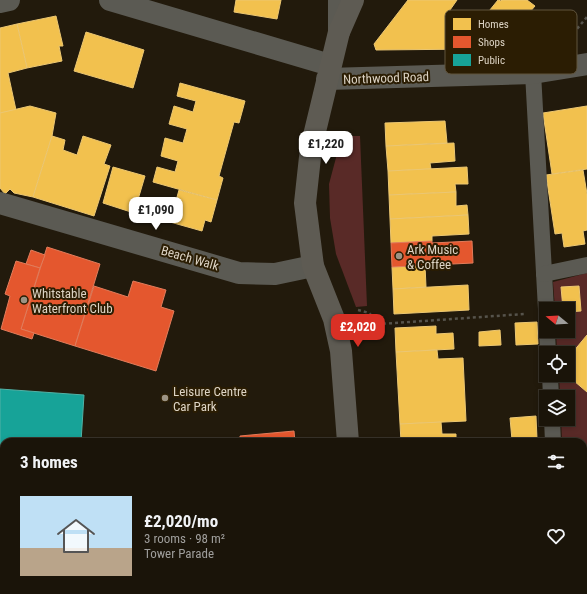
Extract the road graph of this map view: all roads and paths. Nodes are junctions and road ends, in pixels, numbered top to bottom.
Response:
1 (9, 0) edge
2 (110, 0) edge
3 (339, 0) edge
4 (353, 0) edge
5 (0, 2) edge
6 (339, 32) junction
7 (587, 64) edge
8 (577, 66) edge
9 (329, 72) junction
10 (445, 73) edge
11 (533, 74) edge
12 (0, 202) edge
13 (587, 265) edge
14 (314, 266) junction
15 (544, 274) junction
16 (546, 302) edge
17 (357, 310) dead end
18 (530, 313) dead end
19 (552, 426) edge
20 (348, 438) edge
21 (553, 438) edge

1 - 5 street
2 - 9 street
3 - 6 street
4 - 6 main road
6 - 9 main road
7 - 8 street, Northwood Road
9 - 10 street, Northwood Road
9 - 14 main road
11 - 15 lane
12 - 14 street, Beach Walk
13 - 15 lane
14 - 20 main road
15 - 16 lane
17 - 18 path
19 - 21 lane

